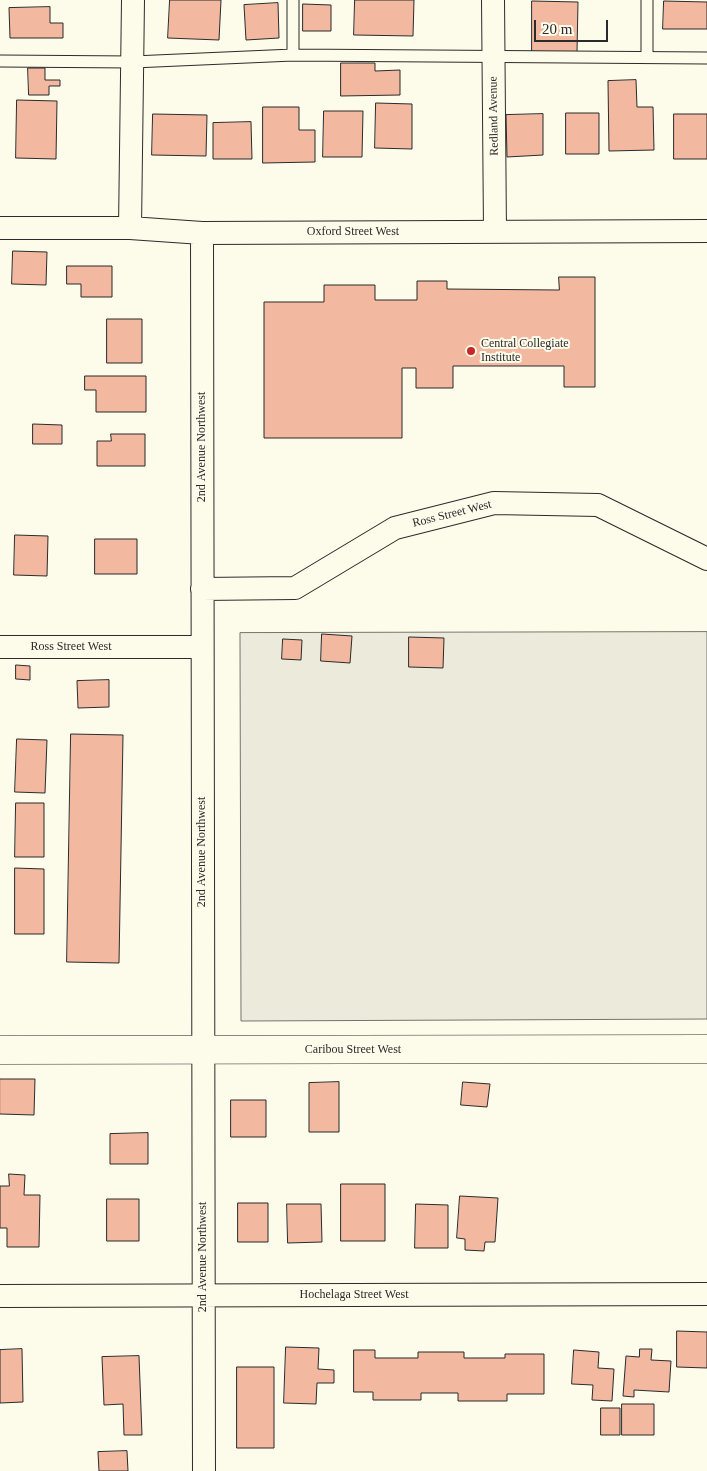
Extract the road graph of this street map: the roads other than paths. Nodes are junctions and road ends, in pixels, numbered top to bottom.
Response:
1 (133, 0) edge
2 (293, 0) edge
3 (493, 0) edge
4 (647, 0) edge
5 (293, 55) junction
6 (647, 56) junction
7 (493, 57) junction
8 (707, 58) edge
9 (0, 61) edge
10 (133, 62) junction
11 (0, 228) edge
12 (130, 228) junction
13 (495, 231) junction
14 (707, 231) edge
15 (202, 233) junction
16 (707, 559) edge
17 (202, 589) junction
18 (0, 647) edge
19 (202, 647) junction
20 (707, 1049) edge
21 (0, 1050) edge
22 (203, 1050) junction
23 (707, 1294) edge
24 (0, 1296) edge
25 (203, 1296) junction
26 (204, 1471) edge

1 - 10 street
2 - 5 lane
3 - 7 street, Redland Avenue
4 - 6 lane
5 - 7 lane
5 - 10 lane
6 - 7 lane
6 - 8 lane
7 - 13 street, Redland Avenue
9 - 10 lane
10 - 12 street
11 - 12 street, Oxford Street West
12 - 15 street, Oxford Street West
13 - 14 street, Oxford Street West
13 - 15 street, Oxford Street West
15 - 17 street, 2nd Avenue Northwest
16 - 17 street, Ross Street West
17 - 19 street, 2nd Avenue Northwest
18 - 19 street, Ross Street West
19 - 22 street, 2nd Avenue Northwest
20 - 22 street, Caribou Street West
21 - 22 street, Caribou Street West
22 - 25 street, 2nd Avenue Northwest
23 - 25 street, Hochelaga Street West
24 - 25 street, Hochelaga Street West
25 - 26 street, 2nd Avenue Northwest

